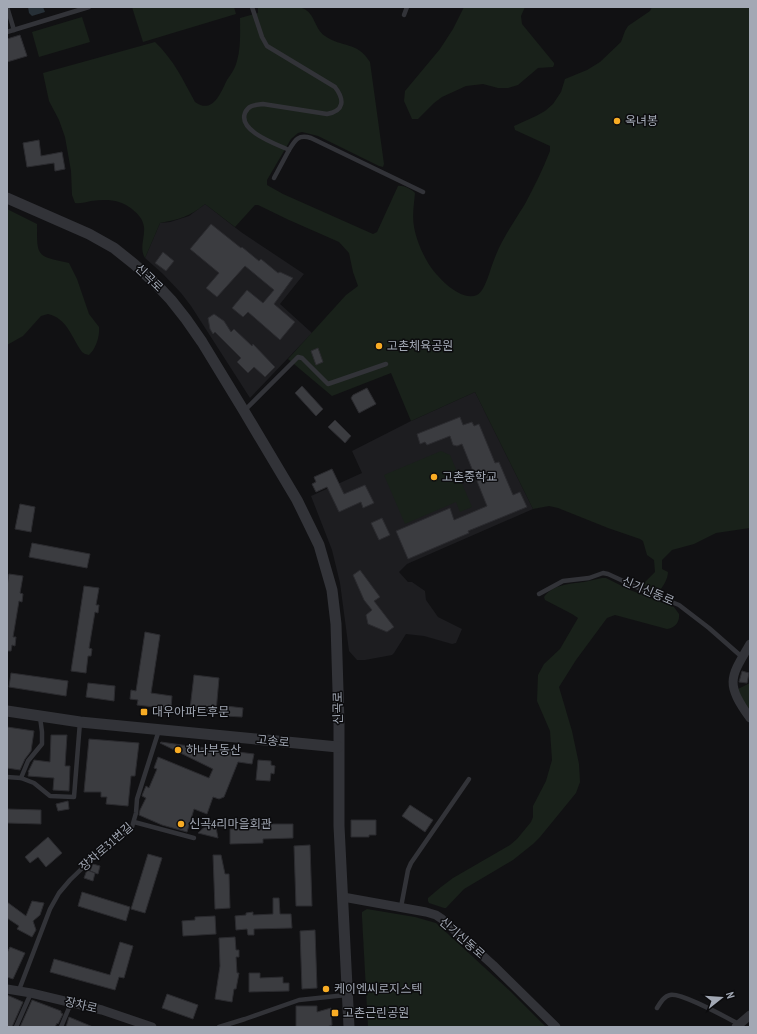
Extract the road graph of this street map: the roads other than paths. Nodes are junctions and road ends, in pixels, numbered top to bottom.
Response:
1 (7, 7) edge
2 (89, 7) edge
3 (252, 7) edge
4 (408, 7) edge
5 (404, 15) dead end
6 (14, 30) junction
7 (7, 32) edge
8 (289, 150) junction
9 (274, 178) dead end
10 (424, 192) dead end
11 (7, 198) edge
12 (386, 364) dead end
13 (244, 411) junction
14 (539, 594) dead end
15 (750, 644) edge
16 (742, 657) junction
17 (7, 711) edge
18 (40, 717) junction
19 (750, 718) edge
20 (80, 722) junction
21 (160, 729) junction
22 (338, 747) junction
23 (7, 777) edge
24 (21, 778) junction
25 (469, 780) dead end
26 (134, 822) junction
27 (194, 838) dead end
28 (343, 897) junction
29 (401, 907) junction
30 (7, 989) edge
31 (19, 990) junction
32 (31, 993) junction
33 (347, 995) junction
34 (71, 1003) junction
35 (657, 1008) dead end
36 (750, 1015) edge
37 (136, 1024) edge
38 (738, 1025) edge
39 (16, 1027) edge
40 (61, 1027) edge
41 (152, 1027) edge
42 (219, 1027) edge
43 (349, 1027) edge
44 (556, 1027) edge

1 - 6 lane
2 - 6 lane
3 - 8 lane
4 - 5 lane
6 - 7 lane
8 - 9 lane
8 - 10 lane
11 - 13 street, 신곡로
12 - 13 lane
13 - 22 street, 신곡로
14 - 16 lane, 신기신동로
15 - 16 street
16 - 19 street
17 - 18 street, 고송로
18 - 20 street, 고송로
18 - 24 lane
20 - 21 street, 고송로
20 - 24 lane
21 - 22 street, 고송로
21 - 26 lane
22 - 28 street, 신곡로
23 - 24 lane
25 - 29 lane
26 - 27 lane, 장차로31번길
26 - 31 lane, 장차로31번길
28 - 29 street, 신기신동로
28 - 33 street, 신곡로
29 - 44 street, 신기신동로
30 - 31 street, 장차로
31 - 32 street, 장차로
32 - 34 street, 장차로
32 - 39 lane
33 - 42 lane
33 - 43 street, 신곡로
34 - 37 street, 장차로
34 - 40 lane
35 - 38 lane
36 - 38 street
37 - 41 street, 장차로

